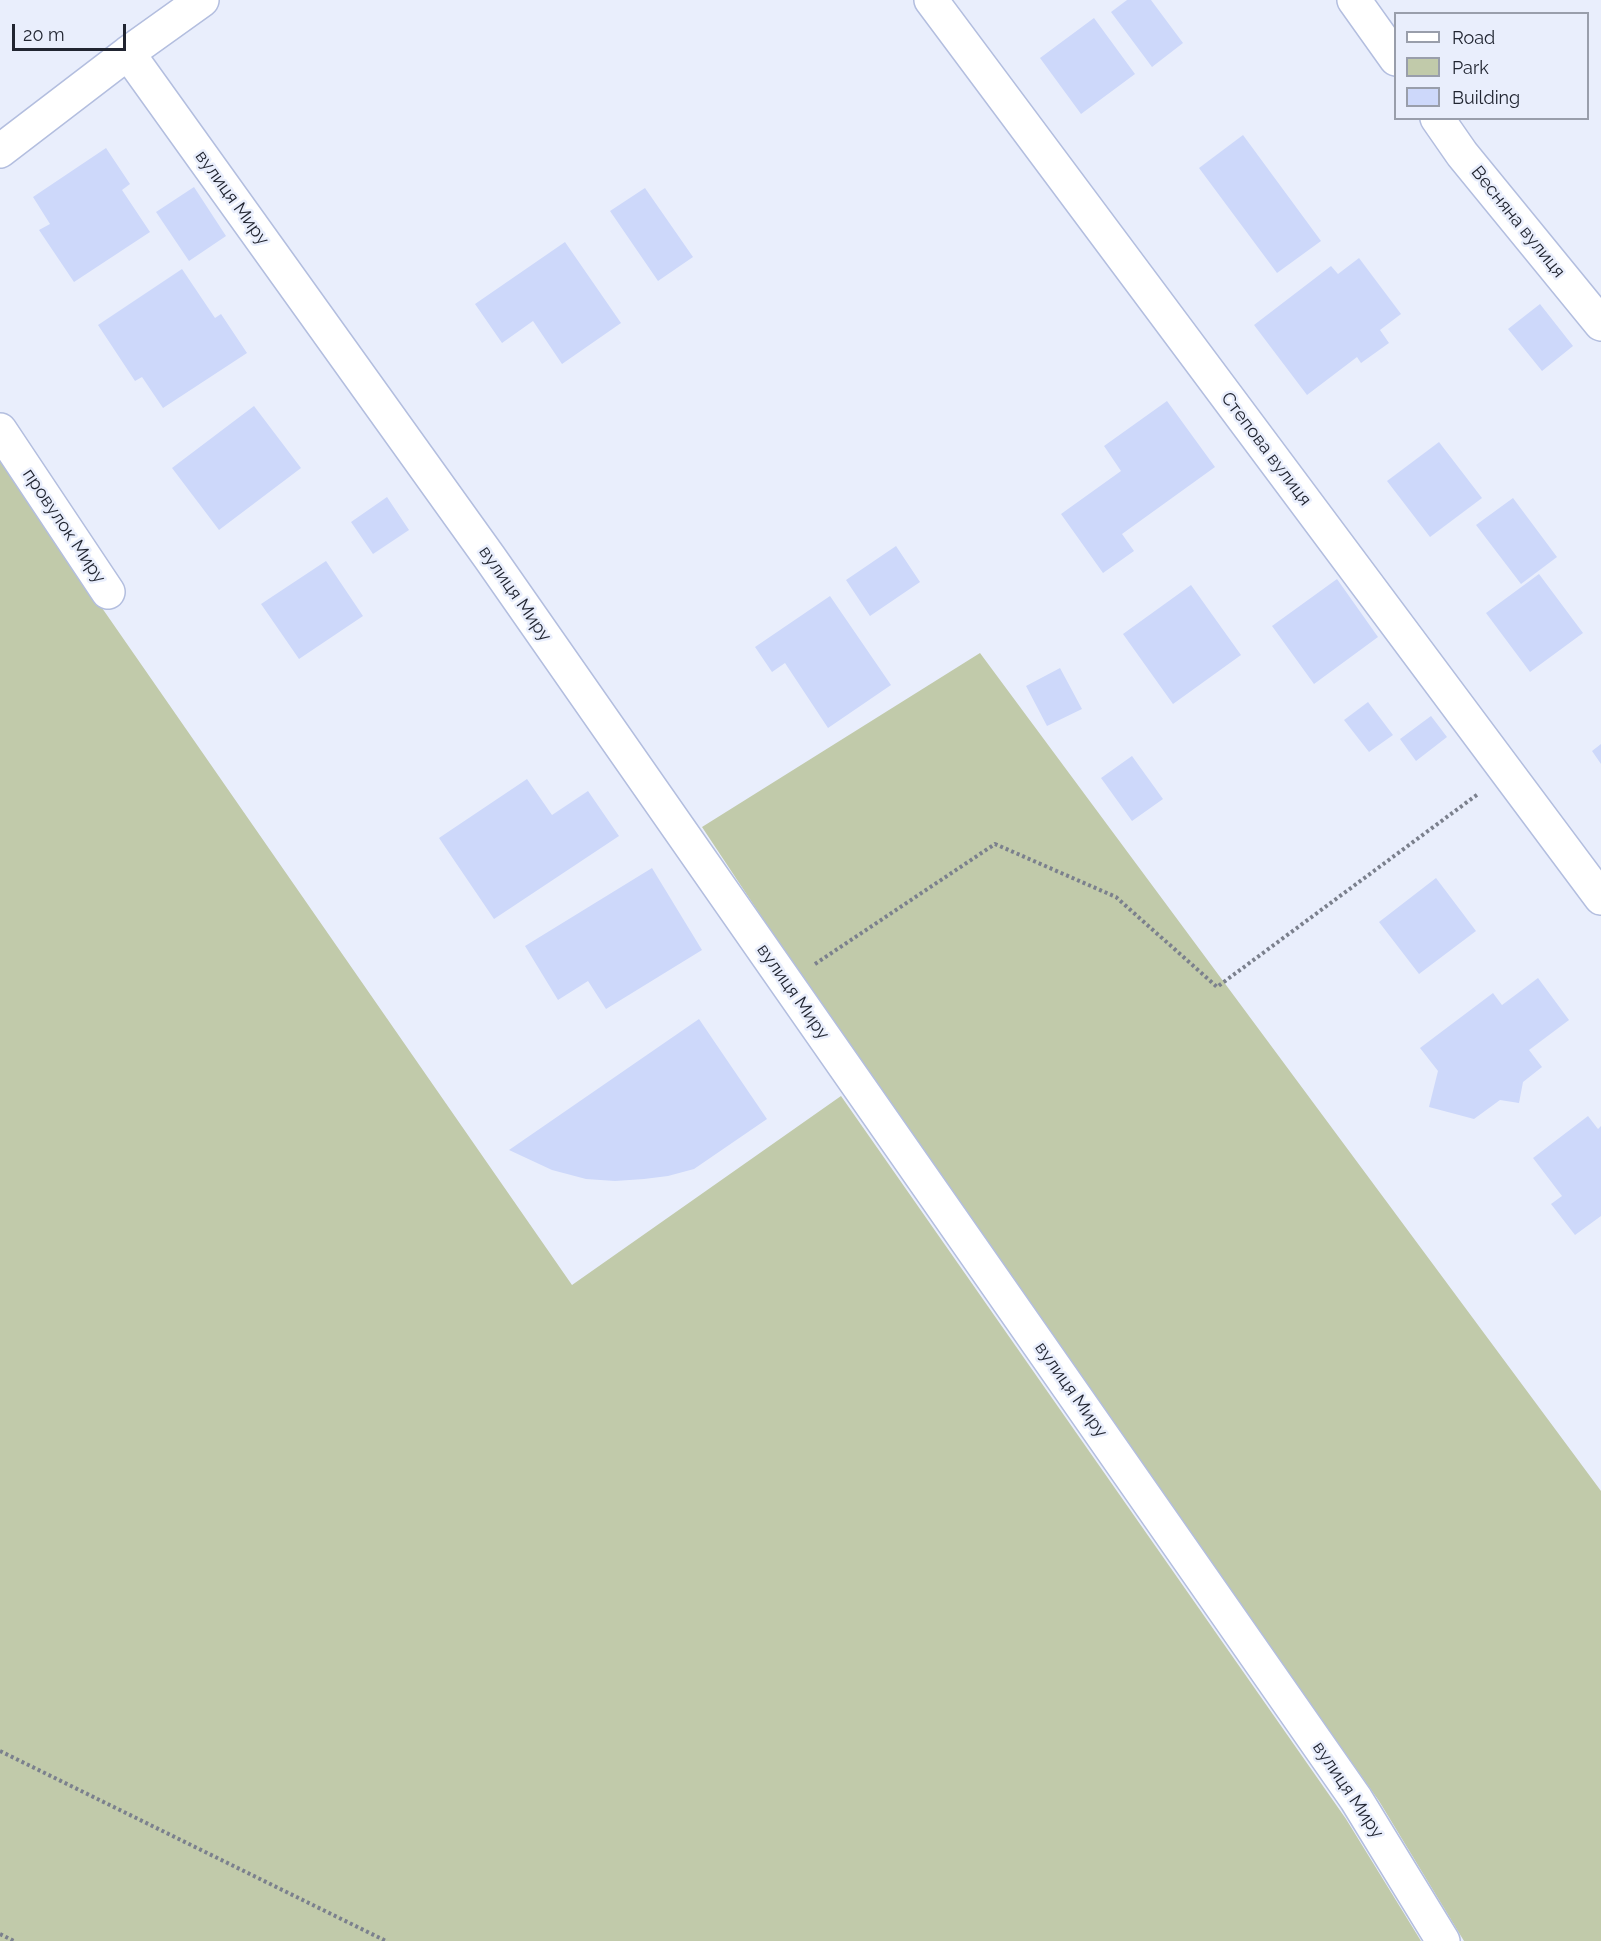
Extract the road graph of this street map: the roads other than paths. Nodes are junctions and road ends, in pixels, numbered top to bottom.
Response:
1 (202, 0) edge
2 (931, 0) edge
3 (1354, 0) edge
4 (128, 53) junction
5 (1394, 58) edge
6 (1438, 120) edge
7 (0, 151) edge
8 (1601, 324) edge
9 (0, 430) edge
10 (108, 592) dead end
11 (1601, 898) edge
12 (1443, 1941) edge

1 - 4 street
2 - 11 street, Степова вулиця
3 - 5 street
4 - 7 street
4 - 12 street, вулиця Миру
6 - 8 street, Весняна вулиця
9 - 10 street, провулок Миру

